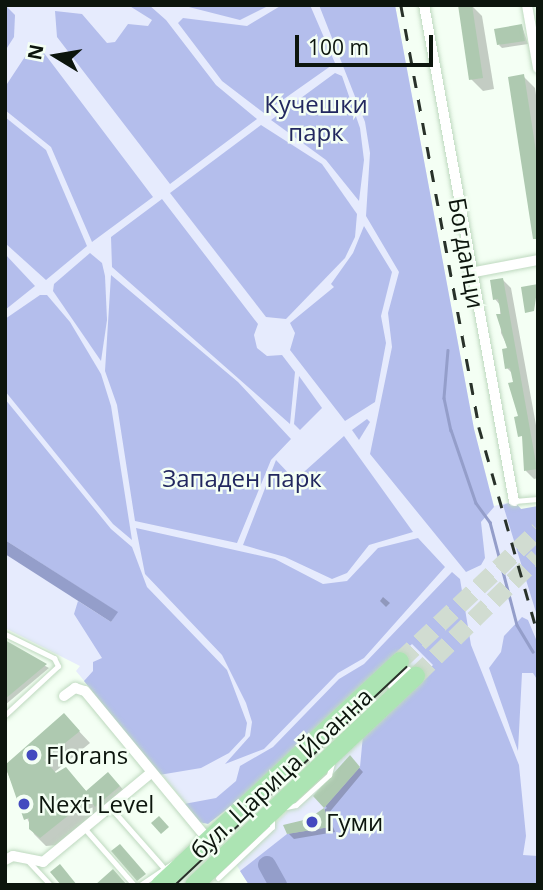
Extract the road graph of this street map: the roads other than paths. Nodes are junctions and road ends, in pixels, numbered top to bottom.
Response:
1 (424, 5) edge
2 (527, 5) edge
3 (538, 66) edge
4 (538, 260) edge
5 (470, 273) junction
6 (538, 499) edge
7 (514, 500) joint
8 (5, 634) edge
9 (408, 669) junction
10 (390, 686) dead end
11 (64, 696) dead end
12 (5, 715) edge
13 (151, 773) junction
14 (110, 807) junction
15 (274, 811) junction
16 (85, 829) junction
17 (209, 841) junction
18 (195, 853) junction
19 (228, 853) junction
20 (25, 858) junction
21 (5, 860) edge
22 (162, 866) junction
23 (218, 878) junction
24 (50, 885) edge
25 (134, 885) edge
26 (140, 885) edge
27 (160, 885) edge
28 (194, 885) edge
29 (211, 885) edge

1 - 5 street, Богданци
2 - 3 street
4 - 5 street
5 - 7 street, Богданци
6 - 7 lane
8 - 12 lane
9 - 10 lane
9 - 15 main road, бул. Царица Йоанна
9 - 17 main road, бул. Царица Йоанна
11 - 13 street
13 - 14 street
13 - 17 street
14 - 16 street
14 - 22 lane
15 - 19 main road, бул. Царица Йоанна
15 - 23 lane
16 - 20 street
16 - 25 lane
17 - 18 main road, бул. Царица Йоанна
18 - 22 lane
18 - 27 main road, бул. Царица Йоанна
19 - 23 lane
19 - 28 main road, бул. Царица Йоанна
20 - 21 street
20 - 24 lane
22 - 26 lane
23 - 29 lane

